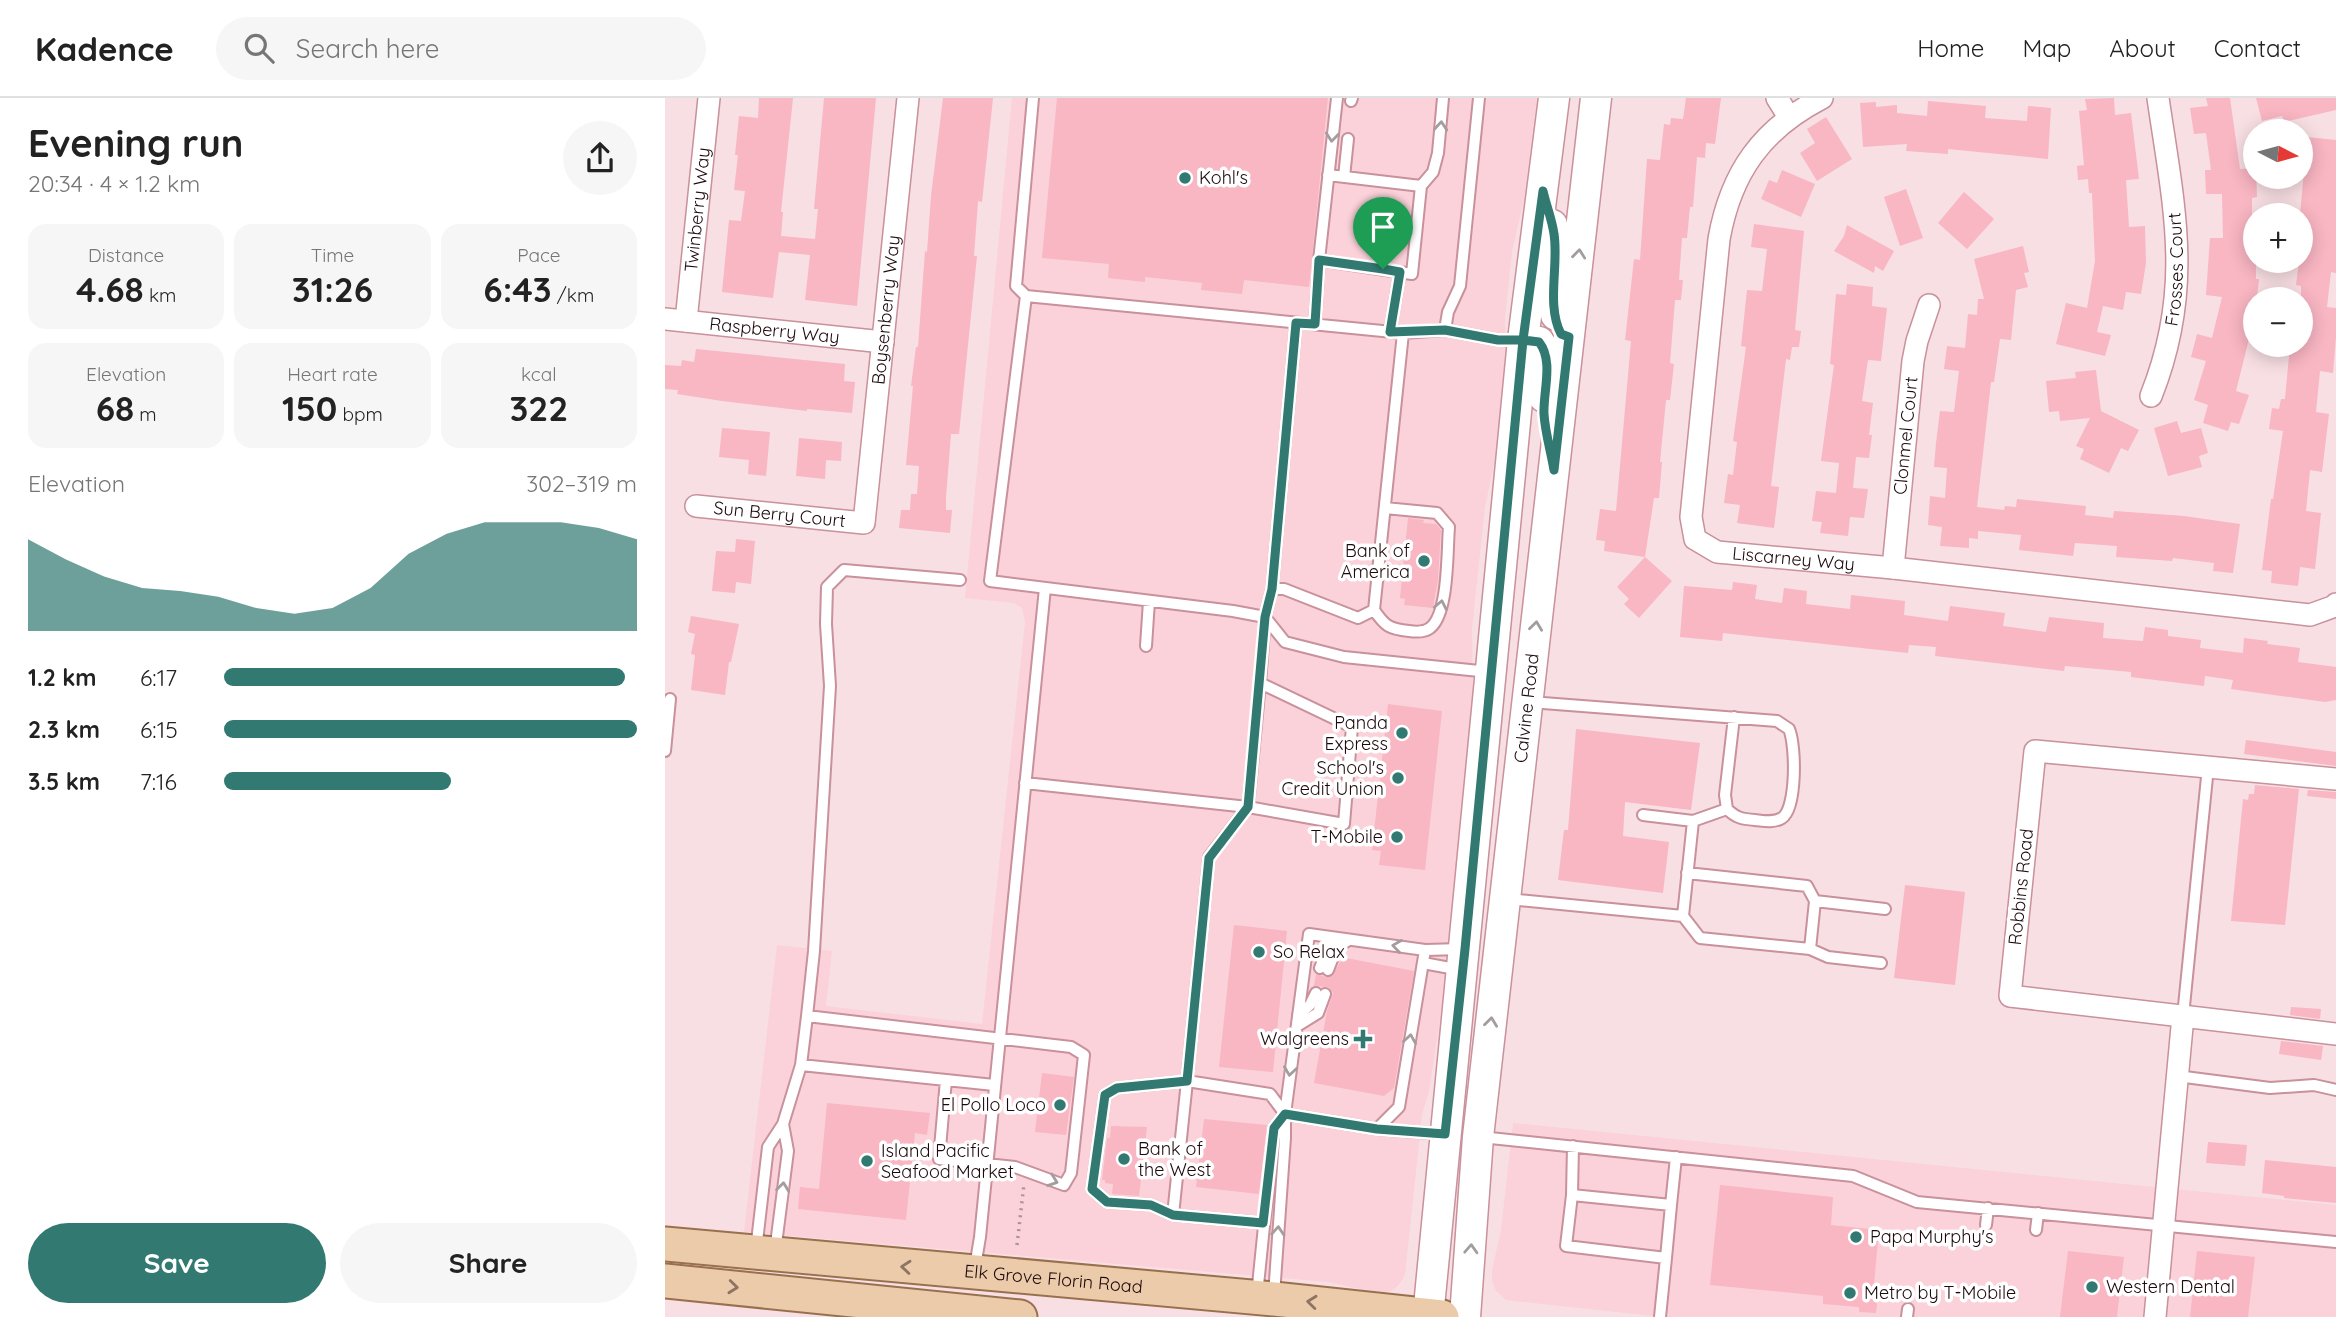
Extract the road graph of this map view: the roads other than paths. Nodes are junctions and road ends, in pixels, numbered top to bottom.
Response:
1 (709, 98) edge
2 (908, 98) edge
3 (1033, 98) edge
4 (1336, 98) edge
5 (1443, 98) edge
6 (1479, 98) edge
7 (1554, 98) edge
8 (1596, 98) edge
9 (1777, 98) edge
10 (1822, 98) edge
11 (2158, 98) edge
12 (1789, 117) junction
13 (1348, 139) dead end
14 (1328, 175) junction
15 (1344, 177) junction
16 (1421, 186) junction
17 (1543, 191) junction
18 (1319, 260) junction
19 (1400, 272) junction
20 (1025, 296) junction
21 (1929, 305) dead end
22 (676, 320) edge
23 (1296, 323) junction
24 (1315, 324) junction
25 (1445, 330) junction
26 (1390, 332) junction
27 (1403, 333) junction
28 (1569, 337) junction
29 (1523, 340) junction
30 (883, 342) junction
31 (2151, 396) dead end
32 (1554, 470) junction
33 (696, 506) dead end
34 (1385, 508) junction
35 (864, 523) joint
36 (1893, 568) junction
37 (960, 580) dead end
38 (1045, 588) junction
39 (1272, 589) junction
40 (1149, 601) junction
41 (2336, 604) edge
42 (1374, 610) junction
43 (1265, 617) junction
44 (1146, 646) dead end
45 (1492, 672) junction
46 (1260, 683) junction
47 (670, 699) dead end
48 (1527, 702) junction
49 (1734, 717) junction
50 (665, 751) edge
51 (2208, 767) junction
52 (2336, 779) edge
53 (1025, 783) junction
54 (1248, 807) junction
55 (1515, 809) junction
56 (1727, 809) junction
57 (1643, 815) dead end
58 (1693, 821) junction
59 (1687, 873) junction
60 (1505, 899) junction
61 (1815, 901) junction
62 (1885, 909) dead end
63 (1683, 916) junction
64 (1337, 938) junction
65 (1349, 940) junction
66 (1810, 949) junction
67 (1425, 950) junction
68 (1464, 960) junction
69 (1423, 963) junction
70 (1881, 963) dead end
71 (1321, 993) dead end
72 (807, 1016) junction
73 (2183, 1016) junction
74 (1297, 1020) junction
75 (2336, 1034) edge
76 (998, 1037) junction
77 (801, 1065) junction
78 (2177, 1076) junction
79 (946, 1080) junction
80 (1187, 1081) junction
81 (994, 1085) junction
82 (2336, 1090) edge
83 (1285, 1114) junction
84 (783, 1124) junction
85 (1377, 1129) junction
86 (1445, 1134) junction
87 (1478, 1137) junction
88 (1573, 1146) junction
89 (1677, 1157) junction
90 (987, 1164) junction
91 (1572, 1195) junction
92 (1671, 1205) junction
93 (1988, 1208) junction
94 (2038, 1213) junction
95 (1173, 1215) junction
96 (1263, 1223) junction
97 (2163, 1224) junction
98 (1986, 1226) dead end
99 (2036, 1230) dead end
100 (2336, 1242) edge
101 (665, 1244) edge
102 (766, 1254) junction
103 (1666, 1258) junction
104 (974, 1272) junction
105 (665, 1280) edge
106 (1265, 1298) junction
107 (903, 1311) edge
108 (1433, 1316) edge
109 (1020, 1317) edge
110 (1465, 1317) edge
111 (1660, 1317) edge
112 (2155, 1317) edge

1 - 22 street, Twinberry Way
2 - 30 street, Boysenberry Way
3 - 20 lane
4 -> 14 lane
16 -> 5 lane
6 - 25 lane
7 - 17 main road, Calvine Road
28 -> 8 main road, Calvine Road
9 - 12 street
10 - 12 street, Liscarney Way
11 - 31 street, Frosses Court
12 - 36 street, Liscarney Way
13 - 15 lane
14 - 15 lane
14 - 18 lane
15 - 16 lane
16 - 19 lane
17 - 28 main road
17 - 29 main road, Calvine Road
18 - 19 lane
18 - 24 lane
19 - 26 lane
20 - 23 lane
20 - 38 lane
21 - 36 street, Clonmel Court
22 - 30 street, Raspberry Way
23 - 24 lane
23 - 39 lane
24 - 26 lane
25 - 27 lane
25 - 29 lane
26 - 27 lane
27 - 34 lane
28 - 32 main road, Calvine Road
29 - 32 main road
29 - 45 main road, Calvine Road
30 - 35 street, Boysenberry Way
48 -> 32 main road, Calvine Road
33 - 35 street, Sun Berry Court
34 - 42 lane
42 -> 34 lane
36 - 41 street, Liscarney Way
37 - 72 lane
38 - 40 lane
38 - 53 lane
39 - 42 lane
39 - 43 lane
40 - 43 lane
40 - 44 lane
43 - 45 lane
43 - 46 lane
45 - 55 main road
45 - 68 main road, Calvine Road
46 - 54 lane
46 - 54 lane
47 - 50 lane
48 - 49 lane
48 - 55 main road, Calvine Road
49 - 56 lane
49 - 56 lane
51 - 52 street, Robbins Road
51 - 73 lane
51 - 73 street, Robbins Road
53 - 54 lane
53 - 76 lane
54 - 80 lane
55 - 60 main road, Calvine Road
56 - 58 lane
57 - 58 lane
58 - 59 lane
59 - 61 lane
59 - 63 lane
60 - 63 lane
87 -> 60 main road, Calvine Road
61 - 62 lane
61 - 66 lane
63 - 66 lane
64 - 65 lane
64 - 65 lane
64 - 74 lane
67 -> 65 lane
66 - 70 lane
67 - 68 lane
67 - 69 lane
68 - 69 lane
68 - 86 main road, Calvine Road
85 -> 69 lane
71 - 74 lane
72 - 76 lane
72 - 77 lane
73 - 75 street, Robbins Road
73 - 78 street
74 -> 83 lane
76 - 81 lane
90 -> 76 lane
77 - 79 lane
77 - 84 lane
78 - 82 lane
78 - 97 street
79 - 81 lane
79 - 90 lane
80 - 83 lane
80 - 95 lane
80 - 95 lane
81 - 90 lane
83 - 85 lane
83 - 96 lane
106 -> 83 lane
102 -> 84 lane
84 - 102 lane
85 - 86 lane
86 - 108 main road, Calvine Road
87 - 88 lane
110 -> 87 main road, Calvine Road
88 - 89 lane
88 - 91 lane
89 - 92 lane
89 - 93 lane
90 - 104 lane
91 - 92 lane
91 - 103 lane
92 - 103 lane
93 - 94 lane
93 - 98 lane
94 - 97 lane
94 - 99 lane
95 - 96 lane
96 - 106 lane
97 - 100 lane
97 - 112 street
101 - 102 main road, Elk Grove Florin Road
104 -> 102 main road, Elk Grove Florin Road
103 - 111 lane
104 - 106 main road, Elk Grove Florin Road
105 -> 107 main road
108 -> 106 main road, Elk Grove Florin Road
107 - 109 main road

